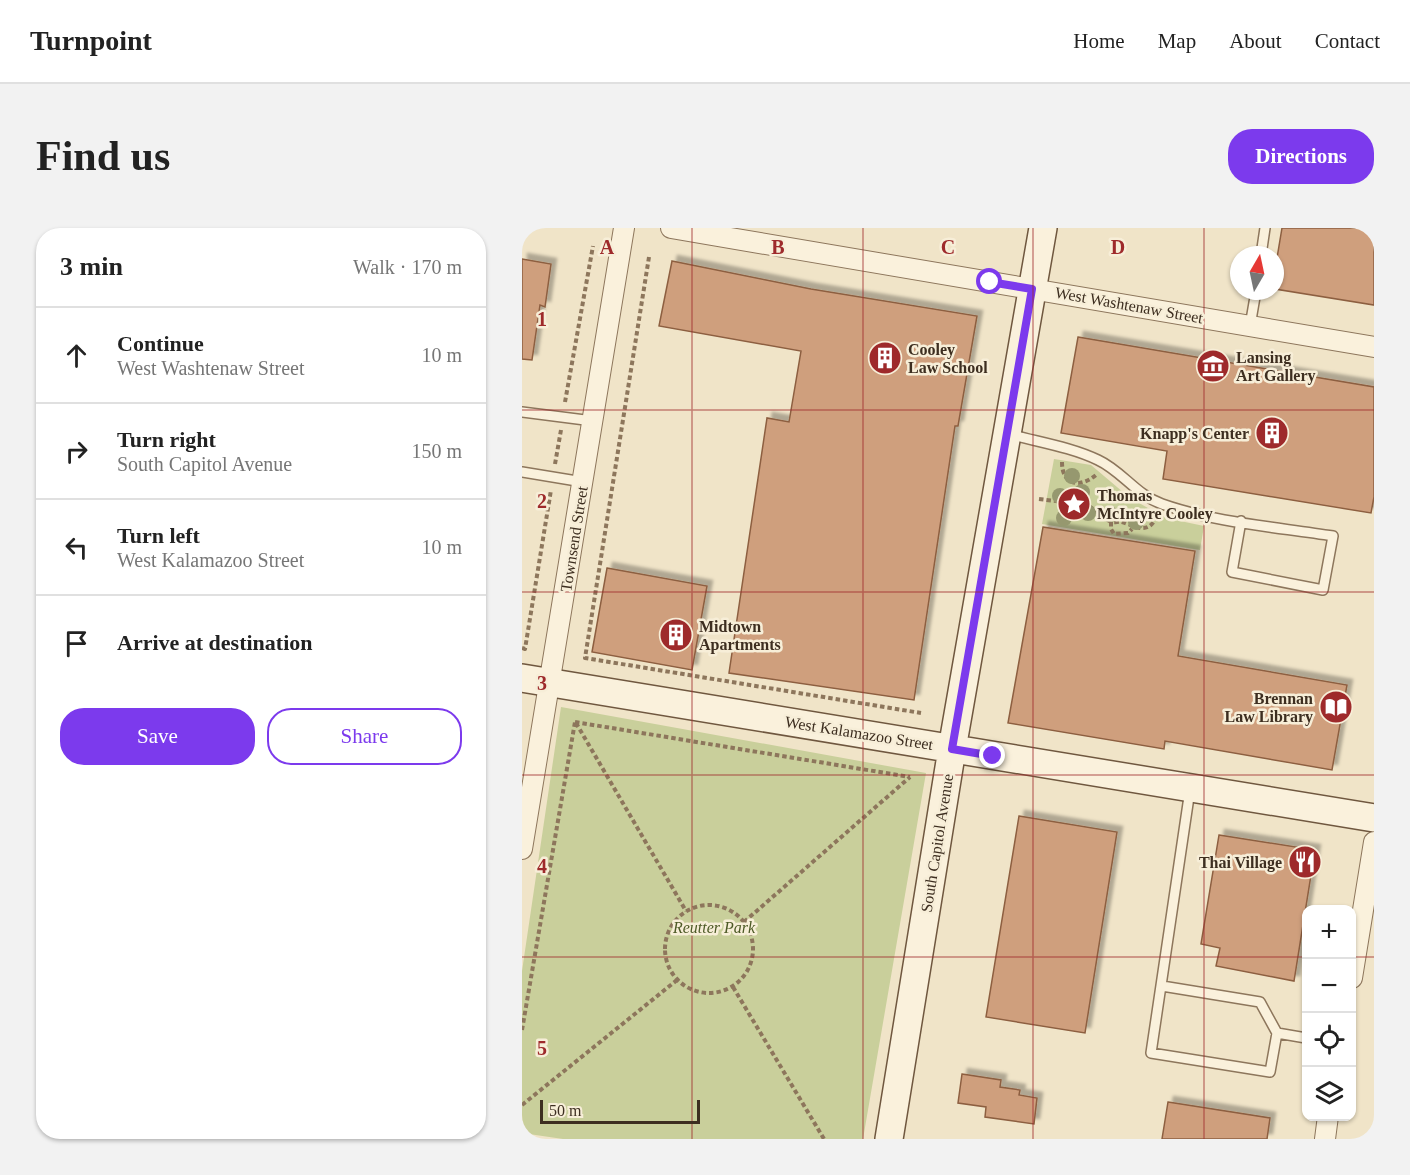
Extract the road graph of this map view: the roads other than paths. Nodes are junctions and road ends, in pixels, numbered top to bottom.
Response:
1 (624, 228) edge
2 (671, 228) edge
3 (1043, 228) edge
4 (1265, 228) edge
5 (1262, 246) edge
6 (1032, 289) junction
7 (1254, 300) edge
8 (1250, 326) junction
9 (1374, 347) edge
10 (522, 412) edge
11 (593, 421) junction
12 (1007, 434) junction
13 (522, 472) edge
14 (583, 482) junction
15 (1241, 521) junction
16 (522, 678) edge
17 (549, 683) junction
18 (952, 749) junction
19 (1191, 788) junction
20 (1374, 818) edge
21 (1374, 842) edge
22 (522, 849) edge
23 (1355, 959) edge
24 (1162, 986) junction
25 (1276, 1033) junction
26 (1302, 1037) edge
27 (1327, 1121) edge
28 (889, 1139) edge
29 (1324, 1139) edge

1 - 11 street, Townsend Street
2 - 6 street, West Washtenaw Street
3 - 6 street, South Capitol Avenue
4 - 5 lane
6 - 8 street, West Washtenaw Street
6 - 12 street, South Capitol Avenue
7 - 8 lane
8 - 9 street, West Washtenaw Street
10 - 11 lane
11 - 14 street, Townsend Street
12 - 15 lane
12 - 18 street, South Capitol Avenue
13 - 14 lane
14 - 17 street, Townsend Street
15 - 15 lane
16 - 17 street, West Kalamazoo Street
17 - 18 street, West Kalamazoo Street
17 - 22 street, Townsend Street
18 - 19 street, West Kalamazoo Street
18 - 28 street, South Capitol Avenue
19 - 20 street, West Kalamazoo Street
19 - 24 lane
21 - 23 street
24 - 25 lane
24 - 25 lane
25 - 26 lane
27 - 29 street

